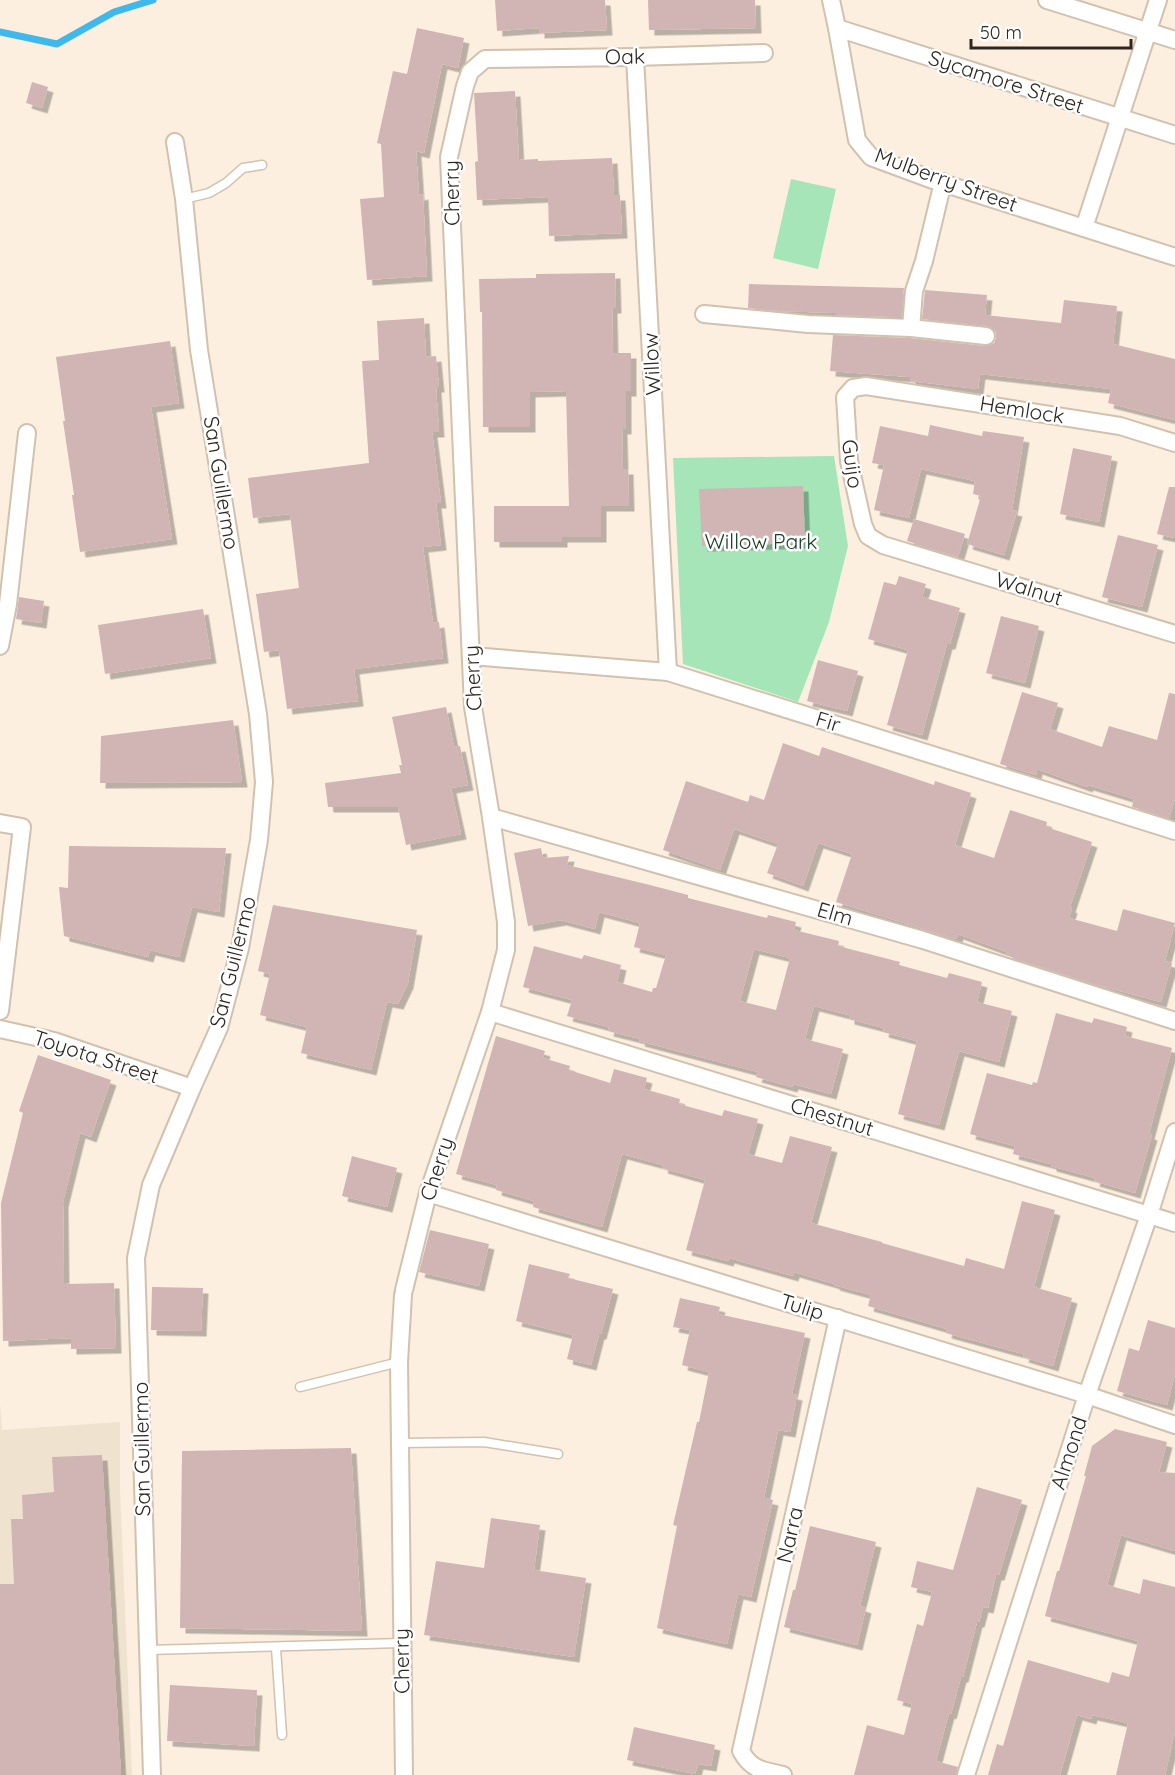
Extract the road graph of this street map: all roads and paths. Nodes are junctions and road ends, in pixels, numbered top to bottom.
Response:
1 (831, 0) edge
2 (1047, 0) edge
3 (1158, 0) edge
4 (837, 28) junction
5 (1147, 32) junction
6 (1175, 40) edge
7 (764, 53) dead end
8 (635, 57) junction
9 (485, 59) joint
10 (1120, 118) junction
11 (1175, 135) edge
12 (175, 142) dead end
13 (262, 165) dead end
14 (943, 182) junction
15 (184, 199) junction
16 (1084, 228) junction
17 (1175, 257) edge
18 (704, 314) dead end
19 (911, 328) junction
20 (987, 336) dead end
21 (866, 386) joint
22 (27, 433) dead end
23 (1175, 443) edge
24 (884, 545) joint
25 (4, 603) edge
26 (1175, 633) edge
27 (0, 646) edge
28 (472, 656) junction
29 (668, 672) junction
30 (491, 817) junction
31 (0, 823) edge
32 (1175, 831) edge
33 (0, 1011) edge
34 (490, 1012) junction
35 (1175, 1021) edge
36 (2, 1030) edge
37 (0, 1047) edge
38 (192, 1088) junction
39 (1175, 1132) edge
40 (428, 1193) junction
41 (1149, 1215) junction
42 (1175, 1223) edge
43 (838, 1318) junction
44 (399, 1362) junction
45 (300, 1387) dead end
46 (1087, 1395) junction
47 (1175, 1425) edge
48 (399, 1443) junction
49 (558, 1454) dead end
50 (401, 1643) junction
51 (276, 1648) junction
52 (148, 1650) junction
53 (282, 1735) dead end
54 (152, 1775) edge
55 (404, 1775) edge
56 (783, 1775) edge
57 (966, 1775) edge

1 - 4 street, Mulberry Street
2 - 5 street
3 - 5 street
4 - 10 street, Sycamore Street
4 - 14 street, Mulberry Street
5 - 6 street
5 - 10 street
7 - 8 street, Oak
8 - 9 street, Oak
8 - 29 street, Willow
9 - 28 street, Cherry
10 - 11 street, Sycamore Street
10 - 16 street
12 - 15 street, San Guillermo
13 - 15 lane
14 - 16 street, Mulberry Street
14 - 19 street
15 - 38 street, San Guillermo
16 - 17 street, Mulberry Street
18 - 19 street
19 - 20 street
21 - 23 street, Hemlock
21 - 24 street, Guijo
22 - 25 street
24 - 26 street, Walnut
25 - 27 street
28 - 29 street, Fir
28 - 30 street, Cherry
29 - 32 street, Fir
30 - 34 street, Cherry
30 - 35 street, Elm
31 - 33 street
34 - 40 street, Cherry
34 - 41 street, Chestnut
36 - 37 street
36 - 38 street, Toyota Street
38 - 52 street, San Guillermo
39 - 41 street, Almond
40 - 43 street, Tulip
40 - 44 street, Cherry
41 - 42 street, Chestnut
41 - 46 street, Almond
43 - 46 street, Tulip
43 - 56 street, Narra
44 - 45 lane
44 - 48 street, Cherry
46 - 47 street, Tulip
46 - 57 street, Almond
48 - 49 lane
48 - 50 street, Cherry
50 - 51 lane
50 - 55 street, Cherry
51 - 52 lane
51 - 53 lane
52 - 54 street, San Guillermo

